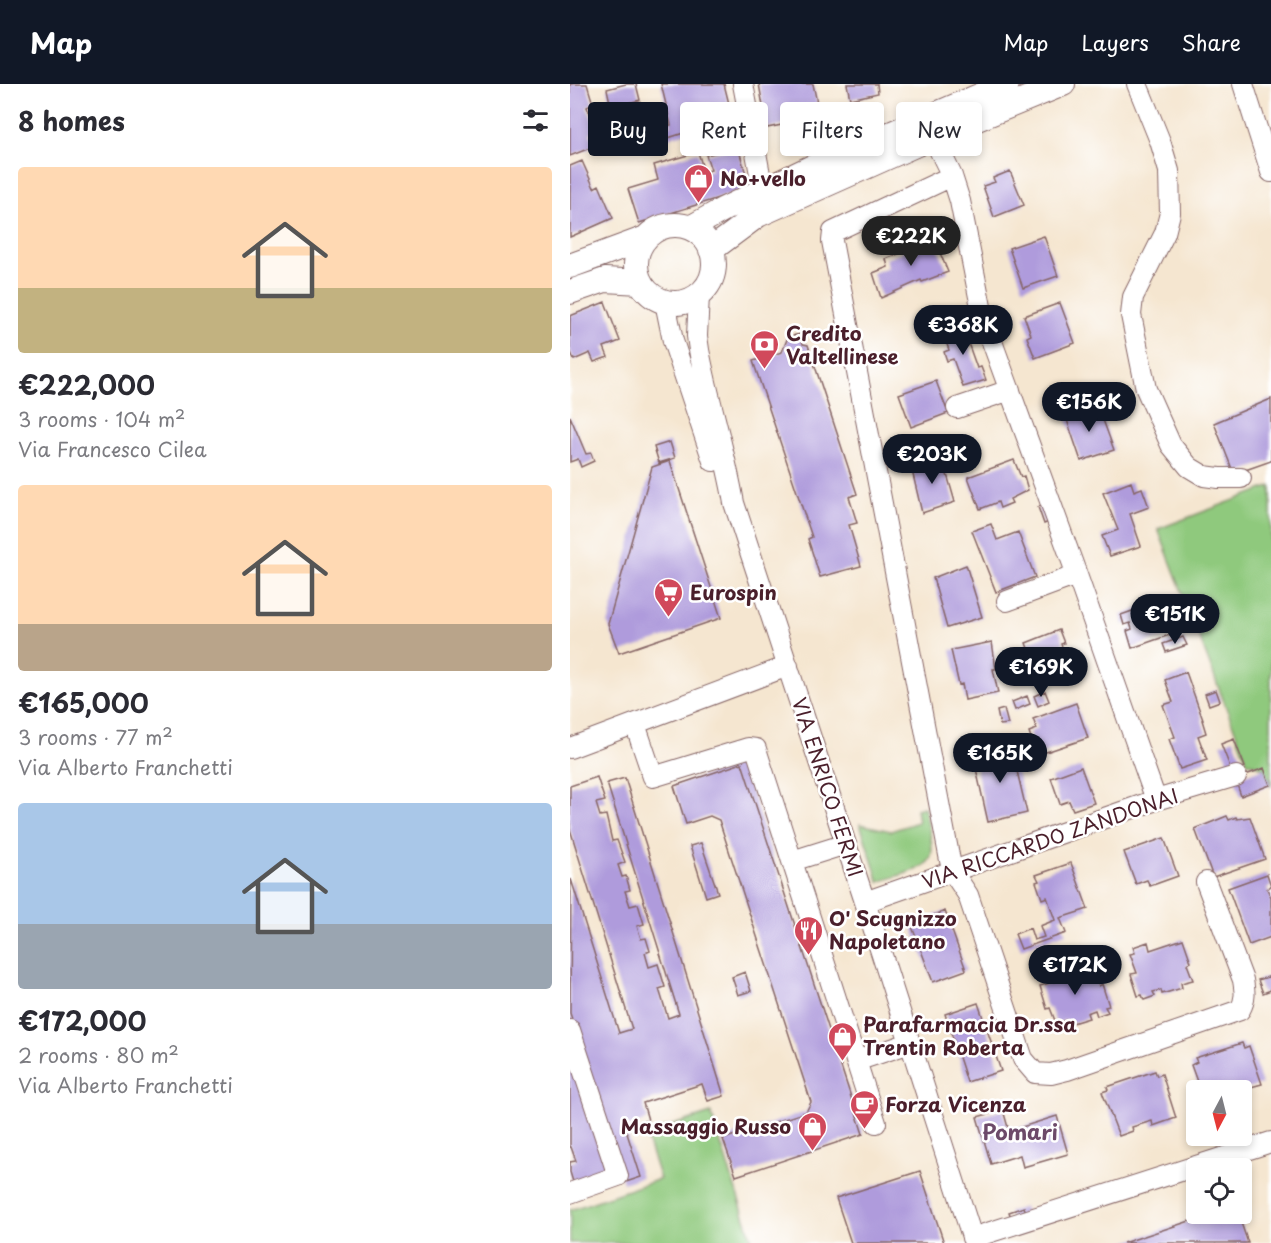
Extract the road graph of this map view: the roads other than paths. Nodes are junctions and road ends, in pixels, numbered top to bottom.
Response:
1 (743, 84) edge
2 (1063, 84) edge
3 (1137, 84) edge
4 (1243, 84) edge
5 (1000, 86) edge
6 (982, 117) edge
7 (896, 150) edge
8 (942, 156) edge
9 (1271, 172) edge
10 (952, 176) junction
11 (817, 177) junction
12 (763, 190) junction
13 (690, 228) junction
14 (646, 238) junction
15 (711, 250) junction
16 (570, 266) edge
17 (640, 282) junction
18 (570, 292) edge
19 (699, 295) junction
20 (665, 302) junction
21 (1010, 390) junction
22 (957, 408) dead end
23 (1241, 478) dead end
24 (734, 503) junction
25 (1077, 574) junction
26 (1007, 601) dead end
27 (788, 666) junction
28 (635, 724) junction
29 (570, 748) edge
30 (1236, 776) dead end
31 (1156, 800) junction
32 (846, 844) junction
33 (792, 861) junction
34 (952, 871) junction
35 (1206, 882) dead end
36 (865, 902) junction
37 (570, 1030) edge
38 (910, 1043) junction
39 (856, 1060) junction
40 (876, 1123) dead end
41 (1271, 1142) edge
42 (570, 1193) edge
43 (1010, 1235) edge
44 (973, 1240) edge

1 - 12 street
2 - 6 main road
3 - 23 street
4 - 9 street
5 - 11 main road
7 - 11 main road
8 - 10 street
10 - 21 street
10 - 34 street
11 - 12 main road
11 - 15 main road
12 - 13 main road
13 - 14 main road
13 - 15 main road
14 - 16 main road
14 - 17 main road
15 - 19 main road
17 - 18 main road
17 - 20 main road
19 - 20 main road
19 - 24 street, VIA ENRICO FERMI
20 - 24 street, VIA ENRICO FERMI
21 - 22 street
21 - 25 street
24 - 27 street, VIA ENRICO FERMI
25 - 26 street
25 - 31 street
27 - 28 street
27 - 32 street, VIA ENRICO FERMI
28 - 29 street
28 - 33 street
30 - 31 street, VIA RICCARDO ZANDONAI
31 - 34 street, VIA RICCARDO ZANDONAI
32 - 33 street
32 - 36 street, VIA ENRICO FERMI
33 - 39 street
34 - 35 street
34 - 36 street, VIA RICCARDO ZANDONAI
36 - 38 street, VIA ENRICO FERMI
37 - 42 street
38 - 39 street
38 - 44 street, VIA ENRICO FERMI
39 - 40 street
41 - 43 street
43 - 44 street

